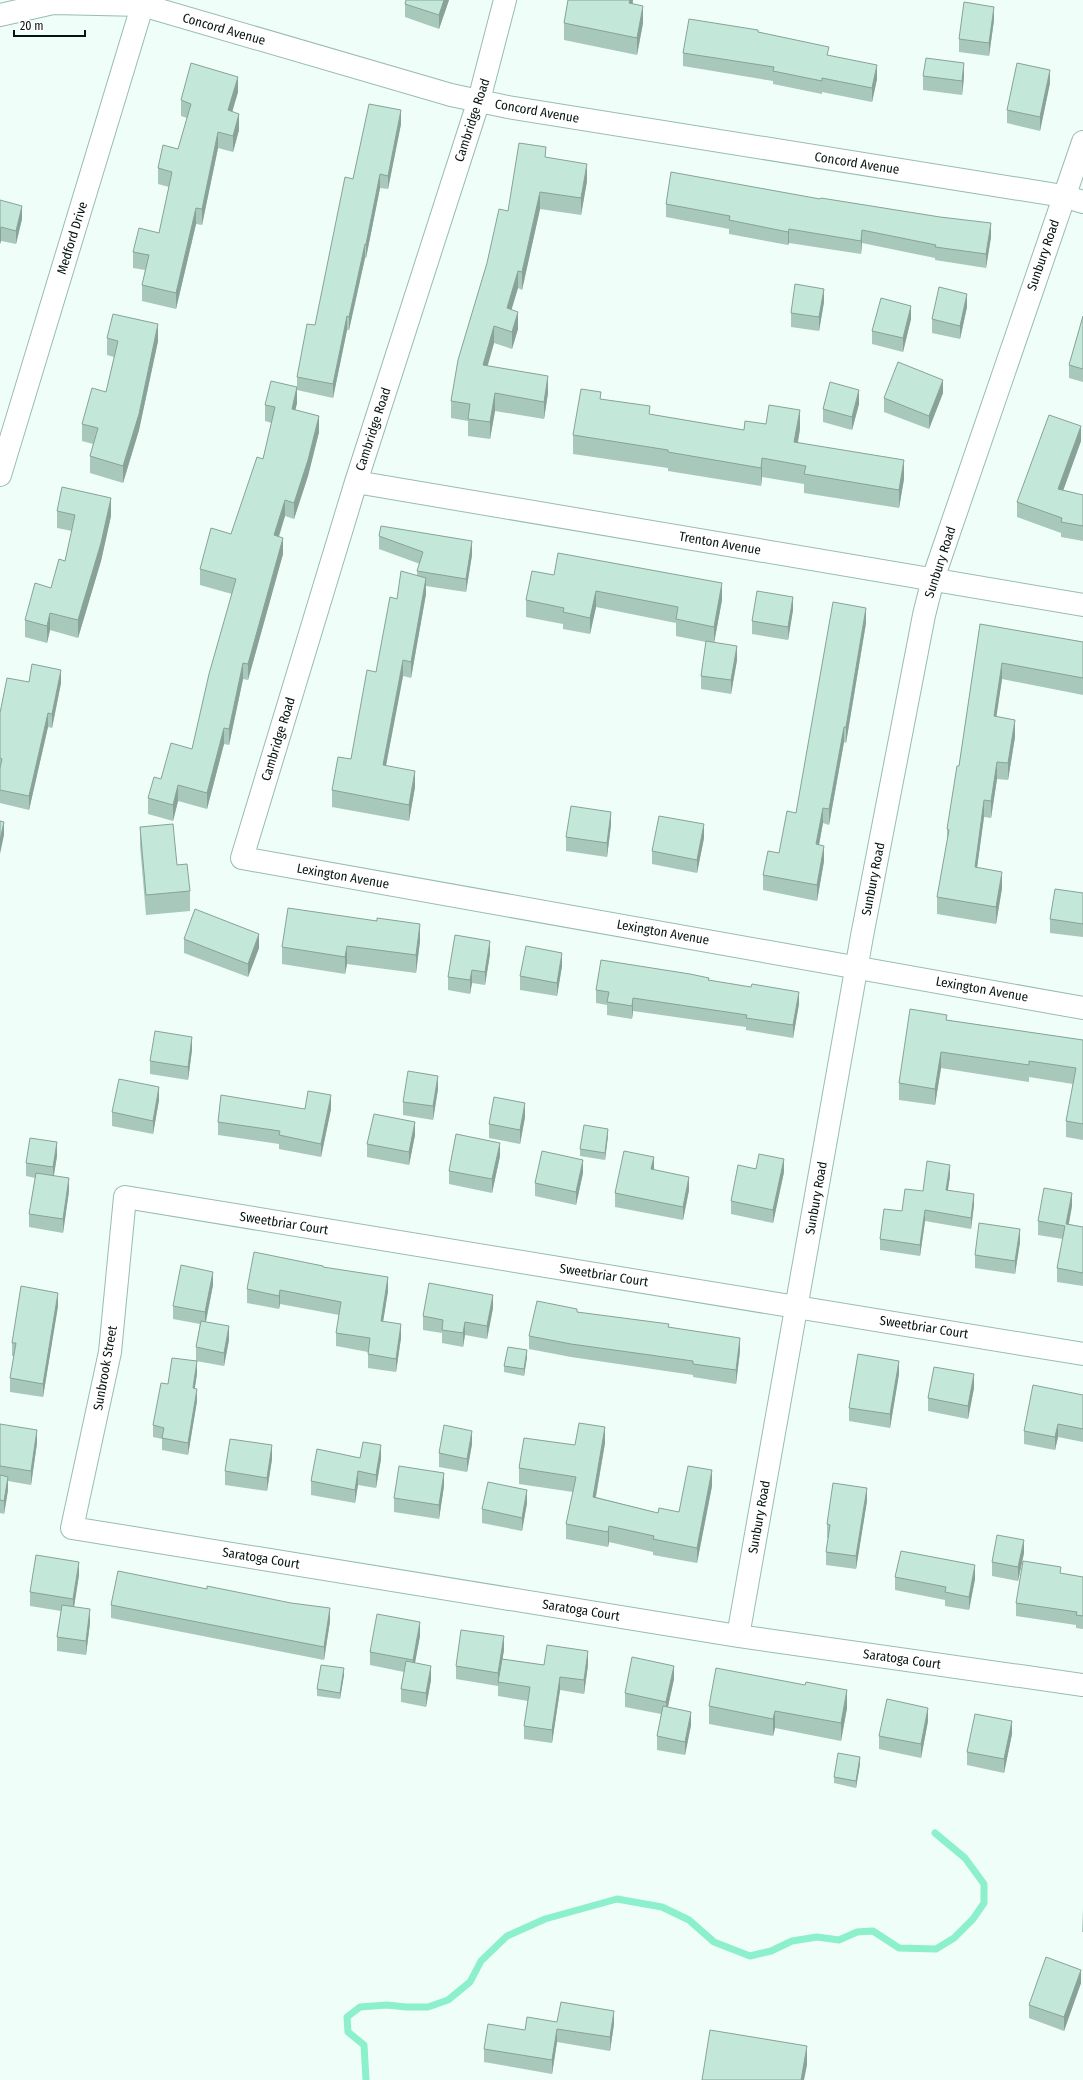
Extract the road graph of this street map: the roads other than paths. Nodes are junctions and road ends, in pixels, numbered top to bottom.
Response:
1 (505, 0) edge
2 (143, 2) edge
3 (0, 15) edge
4 (478, 100) junction
5 (1083, 142) edge
6 (1073, 199) edge
7 (0, 475) edge
8 (356, 482) junction
9 (933, 579) junction
10 (1083, 605) edge
11 (242, 858) joint
12 (856, 967) junction
13 (1083, 1008) edge
14 (125, 1197) joint
15 (796, 1306) junction
16 (1083, 1354) edge
17 (80, 1529) joint
18 (738, 1636) junction
19 (1083, 1685) edge

1 - 4 street, Cambridge Road
2 - 3 street, Concord Avenue
2 - 4 street, Concord Avenue
2 - 7 street, Medford Drive
4 - 6 street, Concord Avenue
4 - 8 street, Cambridge Road
5 - 6 street, Sunbury Road
6 - 9 street, Sunbury Road
8 - 9 street, Trenton Avenue
8 - 11 street, Cambridge Road
9 - 10 street, Trenton Avenue
9 - 12 street, Sunbury Road
11 - 12 street, Lexington Avenue
12 - 13 street, Lexington Avenue
12 - 15 street, Sunbury Road
14 - 15 street, Sweetbriar Court
14 - 17 street, Sunbrook Street
15 - 16 street, Sweetbriar Court
15 - 18 street, Sunbury Road
17 - 18 street, Saratoga Court
18 - 19 street, Saratoga Court

